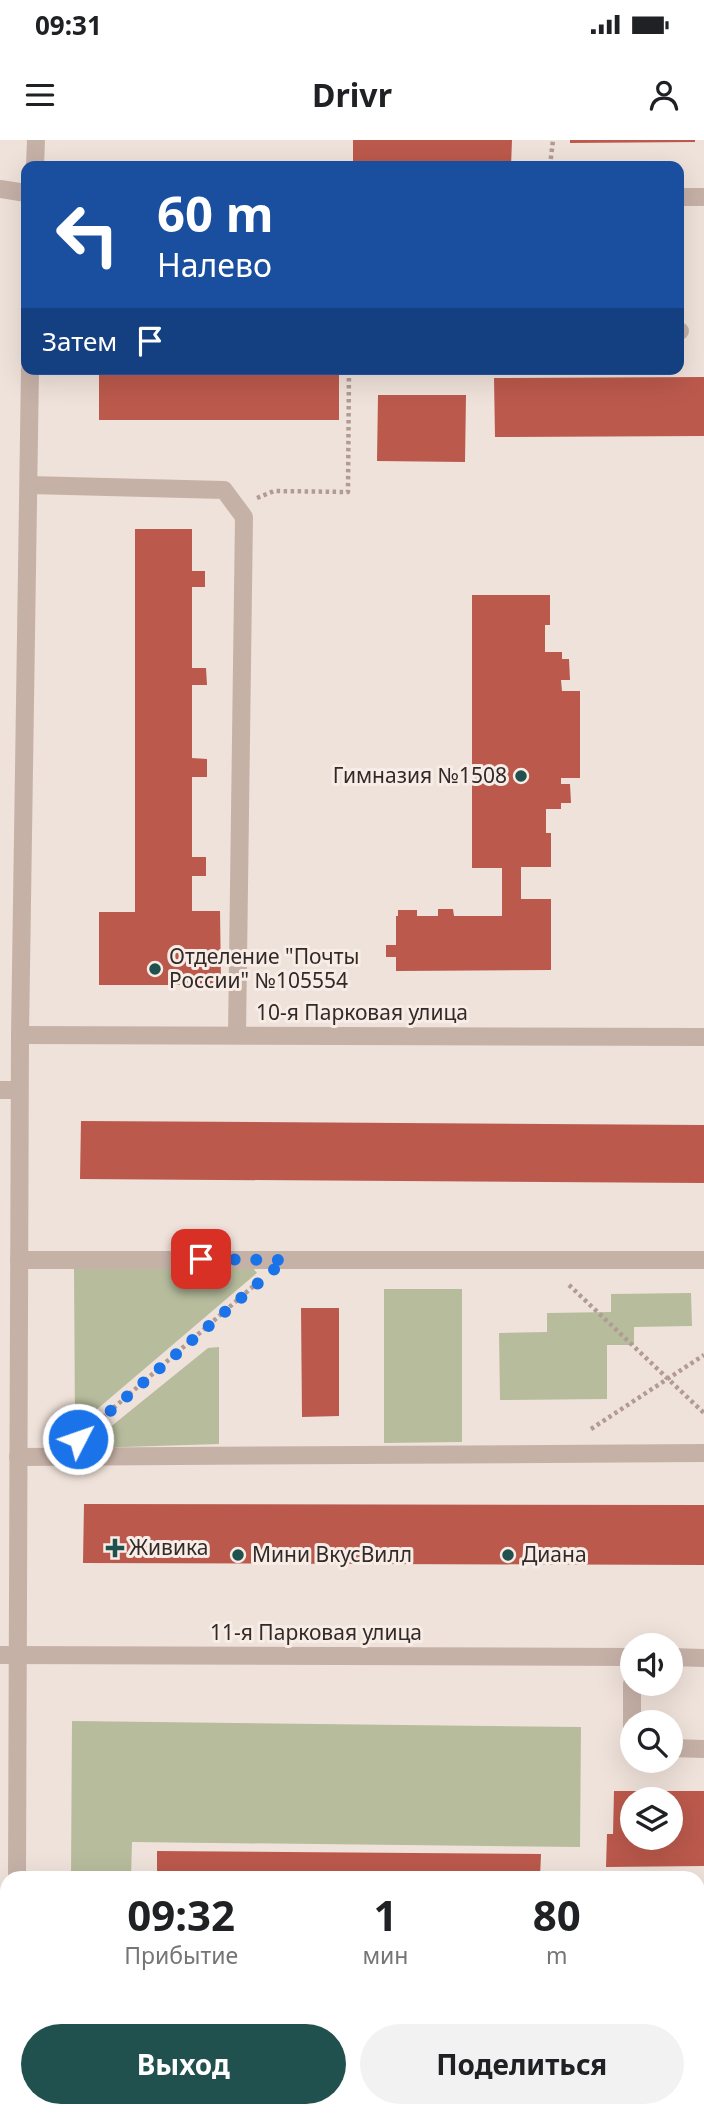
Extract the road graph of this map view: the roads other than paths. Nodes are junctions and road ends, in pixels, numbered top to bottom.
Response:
1 (36, 140) edge
2 (36, 161) edge
3 (0, 189) edge
4 (21, 192) edge
5 (684, 197) edge
6 (704, 197) edge
7 (30, 375) edge
8 (29, 485) junction
9 (20, 1035) junction
10 (237, 1035) junction
11 (704, 1037) edge
12 (0, 1090) edge
13 (19, 1090) junction
14 (19, 1260) junction
15 (704, 1260) edge
16 (704, 1453) edge
17 (18, 1457) junction
18 (9, 1655) edge
19 (620, 1657) edge
20 (683, 1657) edge
21 (704, 1658) edge
22 (683, 1748) edge
23 (704, 1749) edge
24 (17, 1871) edge

1 - 2 street
3 - 4 street
5 - 6 street
7 - 8 street
8 - 9 street
8 - 10 street
9 - 10 street, 10-я Парковая улица
9 - 13 street
10 - 11 street, 10-я Парковая улица
12 - 13 street
13 - 14 street
14 - 15 street
14 - 17 street
16 - 17 street
17 - 18 street
18 - 19 street, 11-я Парковая улица
18 - 24 street
20 - 21 street
22 - 23 street

